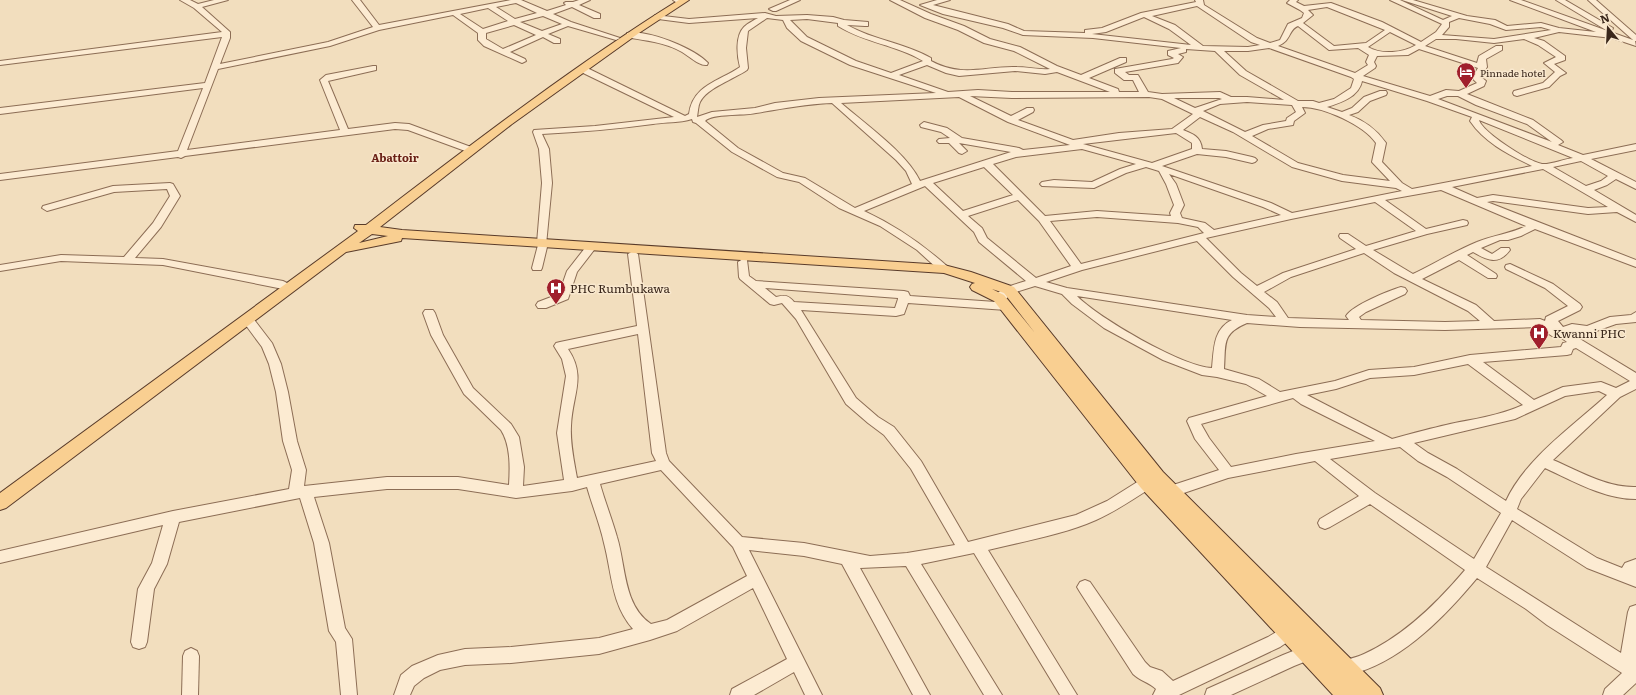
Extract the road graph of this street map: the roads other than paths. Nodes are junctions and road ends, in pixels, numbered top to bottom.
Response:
1 (184, 0) edge
2 (224, 0) edge
3 (358, 0) edge
4 (530, 0) edge
5 (562, 0) edge
6 (586, 0) edge
7 (677, 0) edge
8 (685, 0) edge
9 (774, 0) edge
10 (796, 0) edge
11 (894, 0) edge
12 (946, 0) edge
13 (1294, 0) edge
14 (1394, 0) edge
15 (1406, 0) edge
16 (1514, 0) edge
17 (1560, 0) edge
18 (1592, 0) edge
19 (518, 1) edge
20 (1200, 1) edge
21 (905, 4) junction
22 (926, 4) junction
23 (572, 5) junction
24 (197, 6) junction
25 (491, 7) junction
26 (1303, 8) junction
27 (454, 13) junction
28 (546, 14) junction
29 (1144, 15) junction
30 (597, 16) dead end
31 (768, 16) junction
32 (1458, 16) junction
33 (658, 17) junction
34 (785, 18) junction
35 (840, 21) junction
36 (514, 22) junction
37 (1299, 23) junction
38 (568, 24) junction
39 (865, 24) dead end
40 (1445, 24) junction
41 (377, 28) junction
42 (1390, 30) junction
43 (1558, 30) junction
44 (482, 32) junction
45 (226, 34) junction
46 (542, 34) junction
47 (630, 35) junction
48 (1079, 36) junction
49 (1525, 36) junction
50 (1611, 36) junction
51 (1434, 37) junction
52 (616, 38) junction
53 (1636, 40) edge
54 (557, 41) dead end
55 (1269, 46) junction
56 (1360, 46) junction
57 (1421, 46) junction
58 (1185, 48) junction
59 (1201, 48) junction
60 (1499, 48) dead end
61 (1218, 49) junction
62 (503, 52) junction
63 (1373, 54) junction
64 (1123, 60) dead end
65 (522, 61) dead end
66 (927, 62) junction
67 (0, 63) edge
68 (704, 63) dead end
69 (215, 67) junction
70 (1483, 67) junction
71 (373, 68) dead end
72 (582, 70) junction
73 (1058, 70) junction
74 (969, 74) junction
75 (890, 76) junction
76 (1356, 77) junction
77 (1081, 78) junction
78 (208, 85) junction
79 (980, 93) junction
80 (1118, 93) junction
81 (1383, 93) dead end
82 (1517, 93) dead end
83 (948, 94) junction
84 (1145, 94) junction
85 (1460, 94) junction
86 (962, 95) junction
87 (1161, 96) junction
88 (1430, 99) junction
89 (1230, 100) junction
90 (834, 101) junction
91 (1295, 104) junction
92 (1318, 106) junction
93 (1030, 110) dead end
94 (0, 111) edge
95 (1198, 112) junction
96 (1342, 115) junction
97 (1476, 117) junction
98 (684, 119) junction
99 (699, 120) junction
100 (1011, 120) junction
101 (924, 125) dead end
102 (1176, 130) junction
103 (345, 133) junction
104 (1245, 135) junction
105 (956, 140) junction
106 (942, 141) dead end
107 (1073, 143) junction
108 (1082, 147) junction
109 (1634, 148) edge
110 (468, 149) junction
111 (962, 151) dead end
112 (1197, 151) junction
113 (1024, 152) junction
114 (1571, 153) junction
115 (181, 155) junction
116 (1582, 158) junction
117 (1252, 160) dead end
118 (986, 163) junction
119 (1144, 165) junction
120 (1154, 166) junction
121 (1542, 167) junction
122 (1165, 170) junction
123 (1614, 176) junction
124 (0, 177) edge
125 (927, 182) junction
126 (1044, 184) dead end
127 (917, 185) junction
128 (1399, 186) junction
129 (1636, 186) edge
130 (1442, 187) junction
131 (1586, 190) junction
132 (1410, 192) junction
133 (1020, 196) junction
134 (1377, 199) junction
135 (1477, 201) junction
136 (47, 208) dead end
137 (1617, 208) junction
138 (856, 211) junction
139 (390, 214) junction
140 (961, 215) junction
141 (1290, 216) junction
142 (1043, 219) junction
143 (1636, 219) edge
144 (1178, 220) junction
145 (1463, 223) dead end
146 (1535, 225) junction
147 (360, 232) junction
148 (1424, 232) junction
149 (1212, 234) junction
150 (400, 236) junction
151 (1344, 236) dead end
152 (1199, 237) junction
153 (542, 245) junction
154 (1474, 249) junction
155 (589, 250) junction
156 (1363, 250) junction
157 (1505, 250) dead end
158 (337, 253) junction
159 (633, 254) junction
160 (1461, 256) junction
161 (127, 261) junction
162 (743, 262) junction
163 (1636, 264) edge
164 (1510, 266) dead end
165 (0, 268) edge
166 (538, 268) dead end
167 (1078, 268) junction
168 (944, 269) junction
169 (1492, 276) dead end
170 (1413, 279) junction
171 (1035, 282) junction
172 (754, 284) junction
173 (283, 285) junction
174 (1066, 291) junction
175 (1257, 291) junction
176 (1401, 291) dead end
177 (1005, 298) junction
178 (904, 299) junction
179 (542, 305) dead end
180 (792, 306) junction
181 (429, 314) dead end
182 (1636, 316) edge
183 (1247, 319) junction
184 (248, 320) junction
185 (1285, 322) junction
186 (1358, 324) junction
187 (1491, 324) junction
188 (643, 329) junction
189 (1561, 332) junction
190 (1578, 344) junction
191 (1470, 359) junction
192 (1218, 372) junction
193 (1636, 379) edge
194 (1636, 383) edge
195 (1296, 394) junction
196 (1616, 394) junction
197 (1278, 397) junction
198 (1532, 405) junction
199 (1396, 443) junction
200 (1318, 456) junction
201 (1543, 461) junction
202 (664, 464) junction
203 (1228, 473) junction
204 (592, 480) junction
205 (1147, 483) junction
206 (572, 485) junction
207 (0, 491) edge
208 (1172, 491) junction
209 (516, 492) junction
210 (300, 494) junction
211 (1634, 494) edge
212 (1370, 497) junction
213 (0, 503) edge
214 (1509, 510) junction
215 (174, 517) junction
216 (1325, 523) dead end
217 (738, 543) junction
218 (971, 547) junction
219 (0, 557) edge
220 (910, 559) junction
221 (848, 560) junction
222 (1476, 568) junction
223 (1634, 574) edge
224 (755, 579) junction
225 (1086, 587) dead end
226 (1636, 612) edge
227 (1294, 628) junction
228 (650, 633) junction
229 (139, 642) dead end
230 (1324, 647) junction
231 (1306, 653) junction
232 (191, 656) dead end
233 (797, 662) junction
234 (1344, 668) junction
235 (1631, 669) edge
236 (1166, 693) edge
237 (190, 695) edge
238 (349, 695) edge
239 (402, 695) edge
240 (738, 695) edge
241 (814, 695) edge
242 (922, 695) edge
243 (994, 695) edge
244 (1069, 695) edge
245 (1213, 695) edge
246 (1347, 695) edge
247 (1372, 695) edge
248 (1611, 695) edge

1 - 24 street
2 - 24 street
3 - 41 street
4 - 19 street
5 - 23 street
6 - 23 street
7 - 52 main road
8 - 33 main road
9 - 10 street
11 - 21 street
12 - 22 street
13 - 26 street
14 - 40 street
15 - 32 street
16 - 50 street
17 - 53 street
18 - 53 street
19 - 25 street
19 - 28 street
20 - 29 street
20 - 55 street
21 - 22 street
21 - 73 street
22 - 48 street
23 - 28 street
23 - 30 street
24 - 45 street
25 - 27 street
25 - 36 street
26 - 37 street
26 - 42 street
27 - 41 street
27 - 44 street
28 - 36 street
28 - 38 street
29 - 48 street
29 - 59 street
31 - 33 street
31 - 34 street
31 - 98 street
32 - 40 street
32 - 43 street
33 - 47 main road
34 - 35 street
34 - 75 street
35 - 39 street
35 - 66 street
36 - 44 street
36 - 46 street
37 - 55 street
37 - 56 street
38 - 46 street
38 - 52 street
40 - 51 street
41 - 69 street
42 - 56 street
42 - 57 street
43 - 49 street
43 - 50 street
44 - 62 street
45 - 67 street
45 - 69 street
46 - 54 street
46 - 62 street
47 - 68 street
47 - 72 main road
48 - 58 street
49 - 51 street
49 - 82 street
50 - 53 street
51 - 57 street
52 - 110 main road
55 - 61 street
55 - 76 street
56 - 63 street
57 - 63 street
57 - 70 street
58 - 59 street
58 - 84 street
59 - 61 street
60 - 70 street
61 - 91 street
62 - 65 street
63 - 76 street
64 - 77 street
66 - 74 street
66 - 75 street
69 - 78 street
70 - 85 street
71 - 103 street
72 - 98 street
72 - 139 main road
73 - 74 street
73 - 77 street
74 - 79 street
75 - 83 street
76 - 88 street
76 - 92 street
77 - 80 street
78 - 94 street
78 - 115 street
79 - 80 street
79 - 86 street
80 - 84 street
81 - 96 street
83 - 86 street
83 - 90 street
84 - 87 street
85 - 88 street
85 - 114 street
86 - 100 street
87 - 89 street
87 - 95 street
88 - 97 street
89 - 91 street
89 - 95 street
90 - 99 street
90 - 127 street
91 - 92 street
91 - 104 street
92 - 96 street
93 - 100 street
95 - 102 street
95 - 104 street
96 - 128 street
97 - 114 street
97 - 121 street
98 - 99 street
98 - 153 street
99 - 138 street
100 - 107 street
101 - 105 street
102 - 107 street
102 - 112 street
103 - 110 street
103 - 115 street
104 - 128 street
105 - 106 street
105 - 111 street
105 - 113 street
107 - 108 street
108 - 113 street
108 - 119 street
109 - 116 street
110 - 147 main road
112 - 117 street
112 - 120 street
113 - 118 street
114 - 116 street
115 - 124 street
116 - 121 street
116 - 123 street
118 - 125 street
118 - 133 street
119 - 120 street
119 - 126 street
120 - 122 street
121 - 130 street
121 - 131 street
122 - 141 street
122 - 144 street
123 - 129 street
123 - 131 street
125 - 127 street
125 - 140 street
127 - 138 street
128 - 132 street
130 - 132 street
130 - 135 street
131 - 137 street
132 - 134 street
133 - 140 street
133 - 142 street
134 - 141 street
134 - 148 street
135 - 137 street
135 - 146 street
136 - 161 street
137 - 143 street
138 - 168 street
139 - 147 main road
139 - 150 main road
140 - 171 street
141 - 149 street
142 - 144 street
142 - 167 street
144 - 149 street
145 - 148 street
146 - 154 street
146 - 163 street
147 - 150 main road
147 - 158 main road
147 - 173 main road
148 - 156 street
149 - 152 street
150 - 153 main road
150 - 158 main road
151 - 156 street
152 - 167 street
152 - 175 street
153 - 155 main road
153 - 166 street
153 - 168 main road
154 - 157 street
154 - 160 street
155 - 159 main road
155 - 179 street
156 - 170 street
156 - 175 street
158 - 184 main road
159 - 162 main road
159 - 188 street
160 - 169 street
160 - 170 street
161 - 165 street
161 - 173 street
162 - 172 street
162 - 177 main road
164 - 189 street
167 - 171 street
168 - 177 main road
170 - 187 street
171 - 174 street
171 - 177 street
172 - 178 street
172 - 180 street
173 - 207 main road
174 - 183 street
174 - 192 street
175 - 185 street
176 - 186 street
177 - 178 street
177 - 205 main road
177 - 208 main road
178 - 180 street
180 - 218 street
181 - 209 street
182 - 189 street
183 - 185 street
183 - 192 street
184 - 210 street
184 - 213 main road
185 - 186 street
186 - 187 street
187 - 189 street
188 - 202 street
188 - 206 street
189 - 190 street
190 - 191 street
190 - 193 street
191 - 195 street
191 - 198 street
192 - 197 street
194 - 196 street
195 - 197 street
195 - 199 street
196 - 198 street
196 - 201 street
197 - 203 street
198 - 199 street
199 - 200 street
199 - 214 street
200 - 203 street
200 - 212 street
201 - 211 street
201 - 214 street
202 - 204 street
202 - 217 street
203 - 208 street
204 - 206 street
204 - 228 street
205 - 218 street
205 - 227 main road
206 - 209 street
208 - 227 main road
209 - 210 street
210 - 215 street
210 - 238 street
212 - 216 street
212 - 222 street
214 - 222 street
214 - 223 street
215 - 219 street
215 - 229 street
217 - 221 street
217 - 224 street
218 - 220 street
218 - 244 street
220 - 221 street
220 - 243 street
221 - 242 street
222 - 234 street
222 - 235 street
224 - 228 street
224 - 233 street
225 - 236 street
226 - 235 street
227 - 230 main road
227 - 231 main road
227 - 236 street
228 - 239 street
230 - 231 street
230 - 234 main road
231 - 245 street
231 - 246 main road
232 - 237 street
233 - 240 street
233 - 241 street
234 - 247 main road
235 - 248 street

